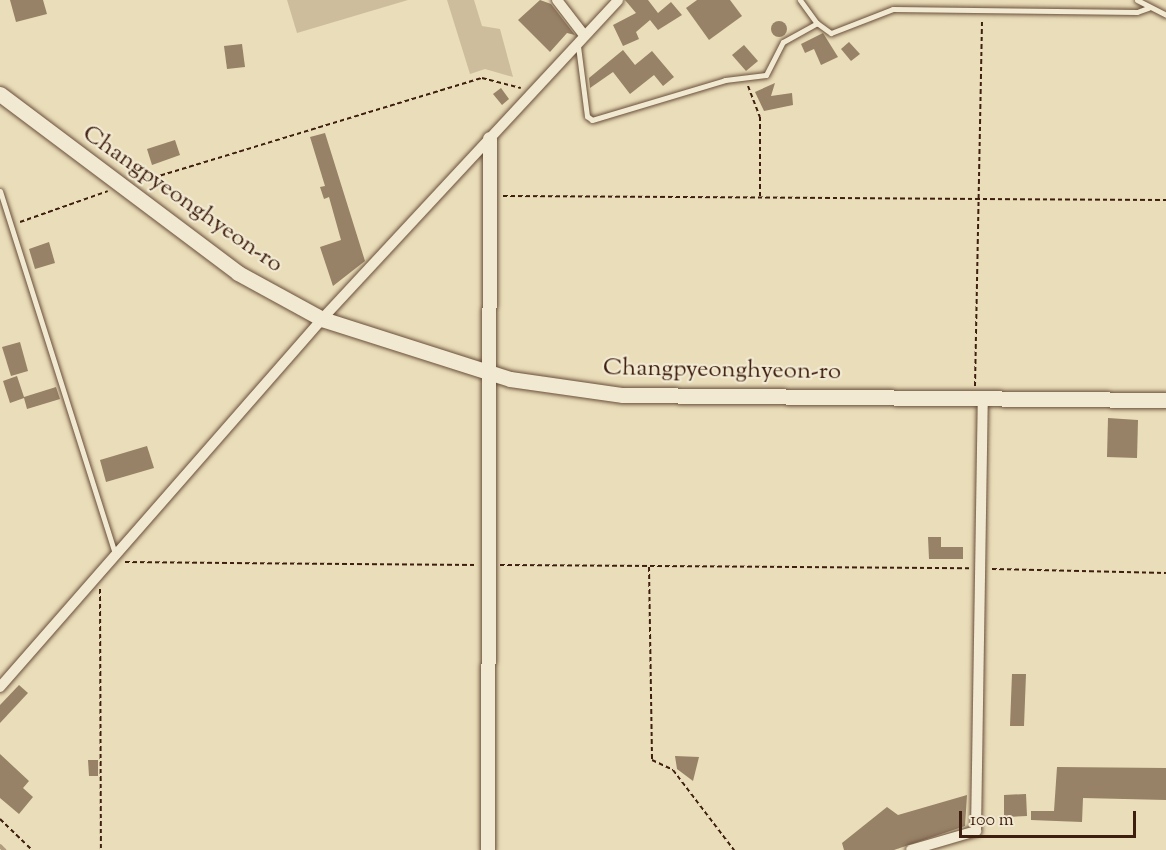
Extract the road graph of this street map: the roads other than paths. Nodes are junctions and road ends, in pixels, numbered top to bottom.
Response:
1 (557, 0) edge
2 (618, 0) edge
3 (800, 0) edge
4 (1137, 0) edge
5 (1148, 8) junction
6 (1166, 15) edge
7 (817, 23) junction
8 (581, 39) junction
9 (0, 94) edge
10 (490, 139) junction
11 (0, 191) edge
12 (322, 319) junction
13 (490, 373) junction
14 (979, 396) junction
15 (1166, 400) edge
16 (115, 556) junction
17 (0, 687) edge
18 (488, 850) edge
19 (911, 850) edge

1 - 8 street
2 - 8 street
3 - 7 lane
4 - 5 lane
5 - 6 lane
5 - 7 lane
7 - 8 lane
8 - 10 street
9 - 12 main road, Changpyeonghyeon-ro
10 - 12 street
10 - 13 street
11 - 16 lane
12 - 13 main road, Changpyeonghyeon-ro
12 - 16 street
13 - 14 main road, Changpyeonghyeon-ro
13 - 18 street
14 - 15 main road, Changpyeonghyeon-ro
14 - 19 street
16 - 17 street

